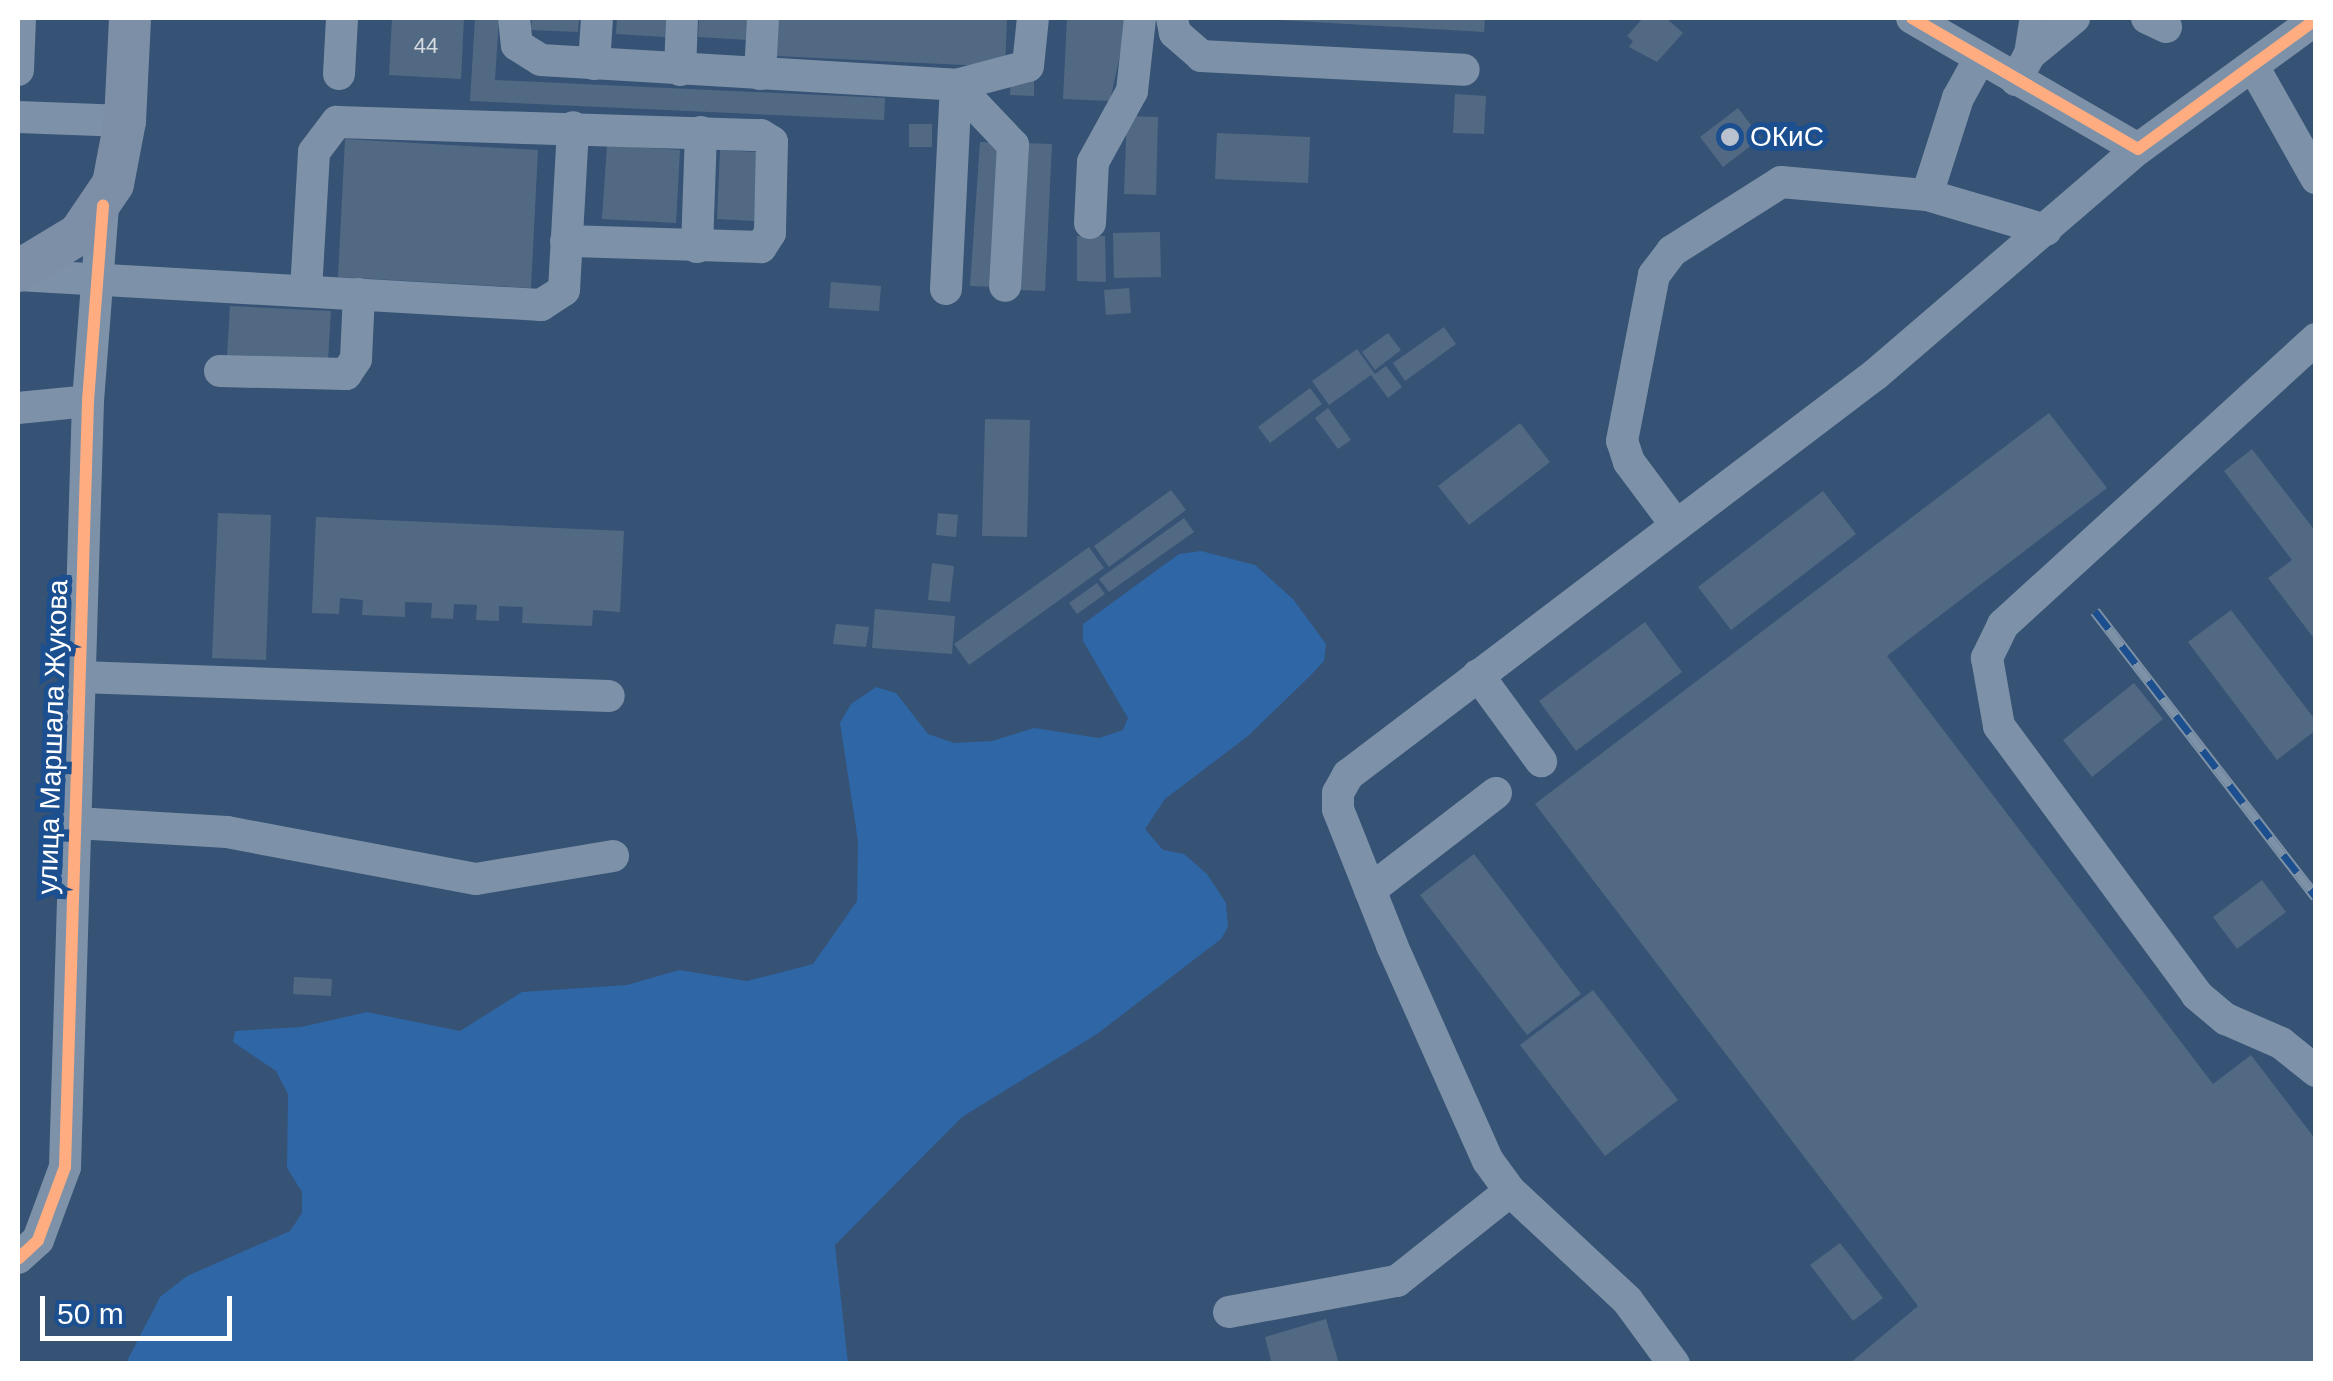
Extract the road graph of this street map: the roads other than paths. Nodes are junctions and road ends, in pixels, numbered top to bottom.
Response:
1 (20, 18) edge
2 (130, 18) edge
3 (342, 18) edge
4 (514, 18) edge
5 (597, 18) edge
6 (682, 18) edge
7 (762, 18) edge
8 (1033, 18) edge
9 (1140, 18) edge
10 (1172, 18) edge
11 (1912, 18) edge
12 (2036, 18) edge
13 (2074, 18) edge
14 (2316, 19) edge
15 (1980, 58) junction
16 (594, 64) junction
17 (2254, 66) junction
18 (2023, 67) junction
19 (18, 70) edge
20 (680, 70) junction
21 (1464, 70) dead end
22 (339, 74) dead end
23 (760, 74) junction
24 (998, 78) junction
25 (956, 84) junction
26 (18, 116) edge
27 (125, 121) junction
28 (998, 124) junction
29 (572, 127) junction
30 (701, 132) junction
31 (2138, 149) junction
32 (2316, 178) edge
33 (1927, 195) junction
34 (103, 206) junction
35 (1090, 223) dead end
36 (2046, 230) junction
37 (566, 240) junction
38 (698, 247) junction
39 (18, 274) edge
40 (98, 277) junction
41 (1005, 286) dead end
42 (946, 289) dead end
43 (306, 290) junction
44 (360, 294) junction
45 (94, 332) junction
46 (2316, 339) edge
47 (220, 371) dead end
48 (88, 400) junction
49 (18, 408) edge
50 (1676, 525) junction
51 (1478, 676) junction
52 (80, 677) junction
53 (609, 696) dead end
54 (1541, 761) dead end
55 (1496, 793) dead end
56 (76, 822) junction
57 (613, 856) dead end
58 (1370, 890) junction
59 (2316, 1071) edge
60 (1510, 1191) junction
61 (18, 1258) edge
62 (1230, 1312) dead end
63 (1674, 1364) edge

1 - 19 street
2 - 27 main road, улица Маршала Жукова
3 - 22 street
4 - 16 street
5 - 16 street
6 - 20 street
7 - 23 street
8 - 24 street
9 - 35 street
10 - 21 street
11 - 15 street
12 - 18 street
13 - 18 street
14 - 17 street
15 - 18 street
15 - 33 street
16 - 20 street
17 - 31 street
17 - 32 street
18 - 31 street
20 - 23 street
23 - 25 street
24 - 25 street
24 - 28 street
25 - 28 street
25 - 42 street
26 - 27 street
27 - 34 main road, улица Маршала Жукова
28 - 41 street
29 - 30 street
29 - 37 street
29 - 43 street
30 - 38 street
30 - 38 street
31 - 36 street
33 - 36 street
33 - 50 street
34 - 39 main road
34 - 40 street, улица Маршала Жукова
36 - 50 street
37 - 38 street
37 - 44 street
39 - 40 street
39 - 45 street
40 - 43 street
40 - 45 street, улица Маршала Жукова
43 - 44 street
44 - 47 street
45 - 48 street, улица Маршала Жукова
46 - 59 street
48 - 49 street
48 - 52 street, улица Маршала Жукова
50 - 51 street
51 - 54 street
51 - 58 street
52 - 53 street
52 - 56 street, улица Маршала Жукова
55 - 58 street
56 - 57 street
56 - 61 street, улица Маршала Жукова
58 - 60 street
60 - 62 street
60 - 63 street

